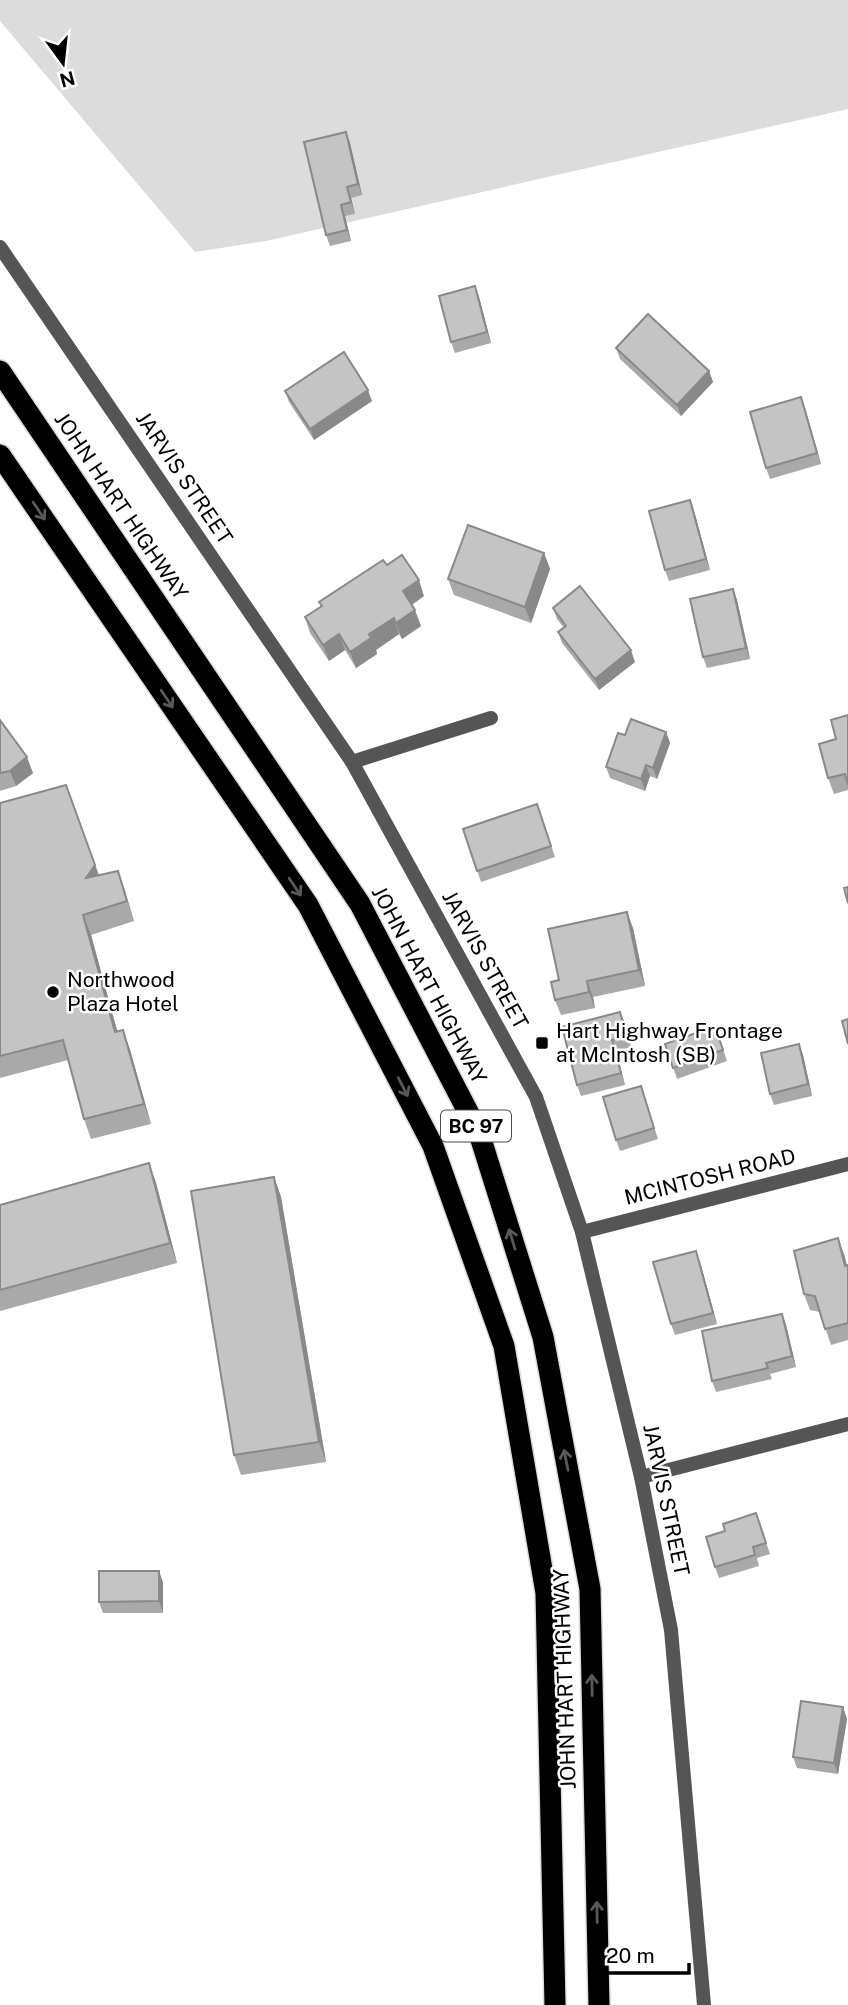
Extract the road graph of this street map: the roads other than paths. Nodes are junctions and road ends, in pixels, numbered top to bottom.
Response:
1 (0, 247) edge
2 (0, 371) edge
3 (0, 455) edge
4 (491, 718) dead end
5 (352, 762) junction
6 (848, 1164) edge
7 (582, 1232) junction
8 (848, 1424) edge
9 (641, 1477) junction
10 (555, 2005) edge
11 (599, 2005) edge
12 (704, 2005) edge

1 - 5 street, JARVIS STREET
11 -> 2 highway, JOHN HART HIGHWAY / BC 97
3 -> 10 highway, JOHN HART HIGHWAY / BC 97
4 - 5 street
5 - 7 street, JARVIS STREET
6 - 7 street, MCINTOSH ROAD
7 - 9 street, JARVIS STREET
8 - 9 street
9 - 12 street, JARVIS STREET

